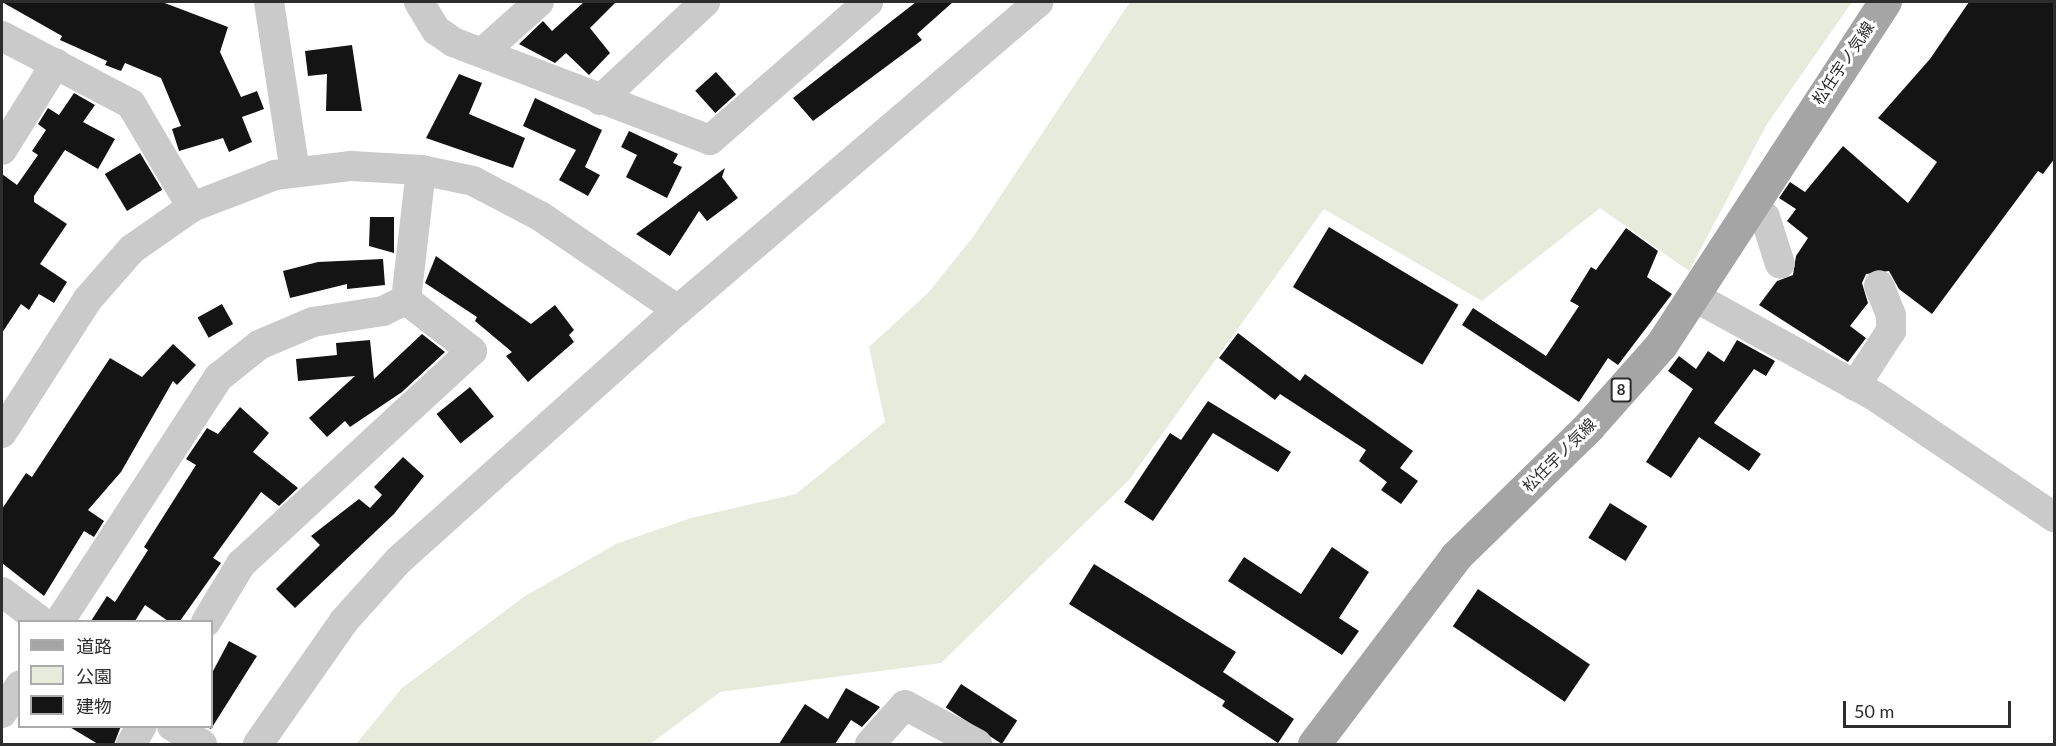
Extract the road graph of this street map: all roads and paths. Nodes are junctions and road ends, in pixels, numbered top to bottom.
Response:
1 (269, 2) edge
2 (419, 2) edge
3 (539, 2) edge
4 (705, 2) edge
5 (868, 2) edge
6 (1038, 2) edge
7 (1885, 2) edge
8 (2, 36) edge
9 (483, 52) junction
10 (56, 63) junction
11 (600, 100) junction
12 (2, 150) edge
13 (422, 170) junction
14 (295, 172) junction
15 (1752, 206) junction
16 (192, 207) junction
17 (1780, 264) dead end
18 (1879, 285) dead end
19 (1697, 298) junction
20 (406, 300) junction
21 (678, 310) junction
22 (1855, 386) junction
23 (2, 433) edge
24 (2055, 517) edge
25 (2, 592) edge
26 (41, 620) edge
27 (60, 620) edge
28 (207, 620) edge
29 (18, 688) edge
30 (2, 713) edge
31 (141, 728) edge
32 (175, 728) edge
33 (131, 744) edge
34 (202, 744) edge
35 (258, 744) edge
36 (870, 744) edge
37 (977, 744) edge
38 (1314, 744) edge

1 - 14 street
2 - 9 street
3 - 9 street
4 - 11 street
5 - 11 street
6 - 21 street
7 - 15 main road, 松任宇ノ気線 / 8
8 - 10 street
9 - 11 street
10 - 12 street
10 - 16 street
13 - 14 street
13 - 20 street
13 - 21 street
14 - 16 street
15 - 17 street
15 - 19 main road, 松任宇ノ気線 / 8
16 - 23 street
18 - 22 street
19 - 22 street
19 - 38 main road, 松任宇ノ気線 / 8
20 - 27 street
20 - 28 street
21 - 35 street
22 - 24 street
25 - 26 street
29 - 30 street
31 - 33 street
32 - 34 street
36 - 37 street

